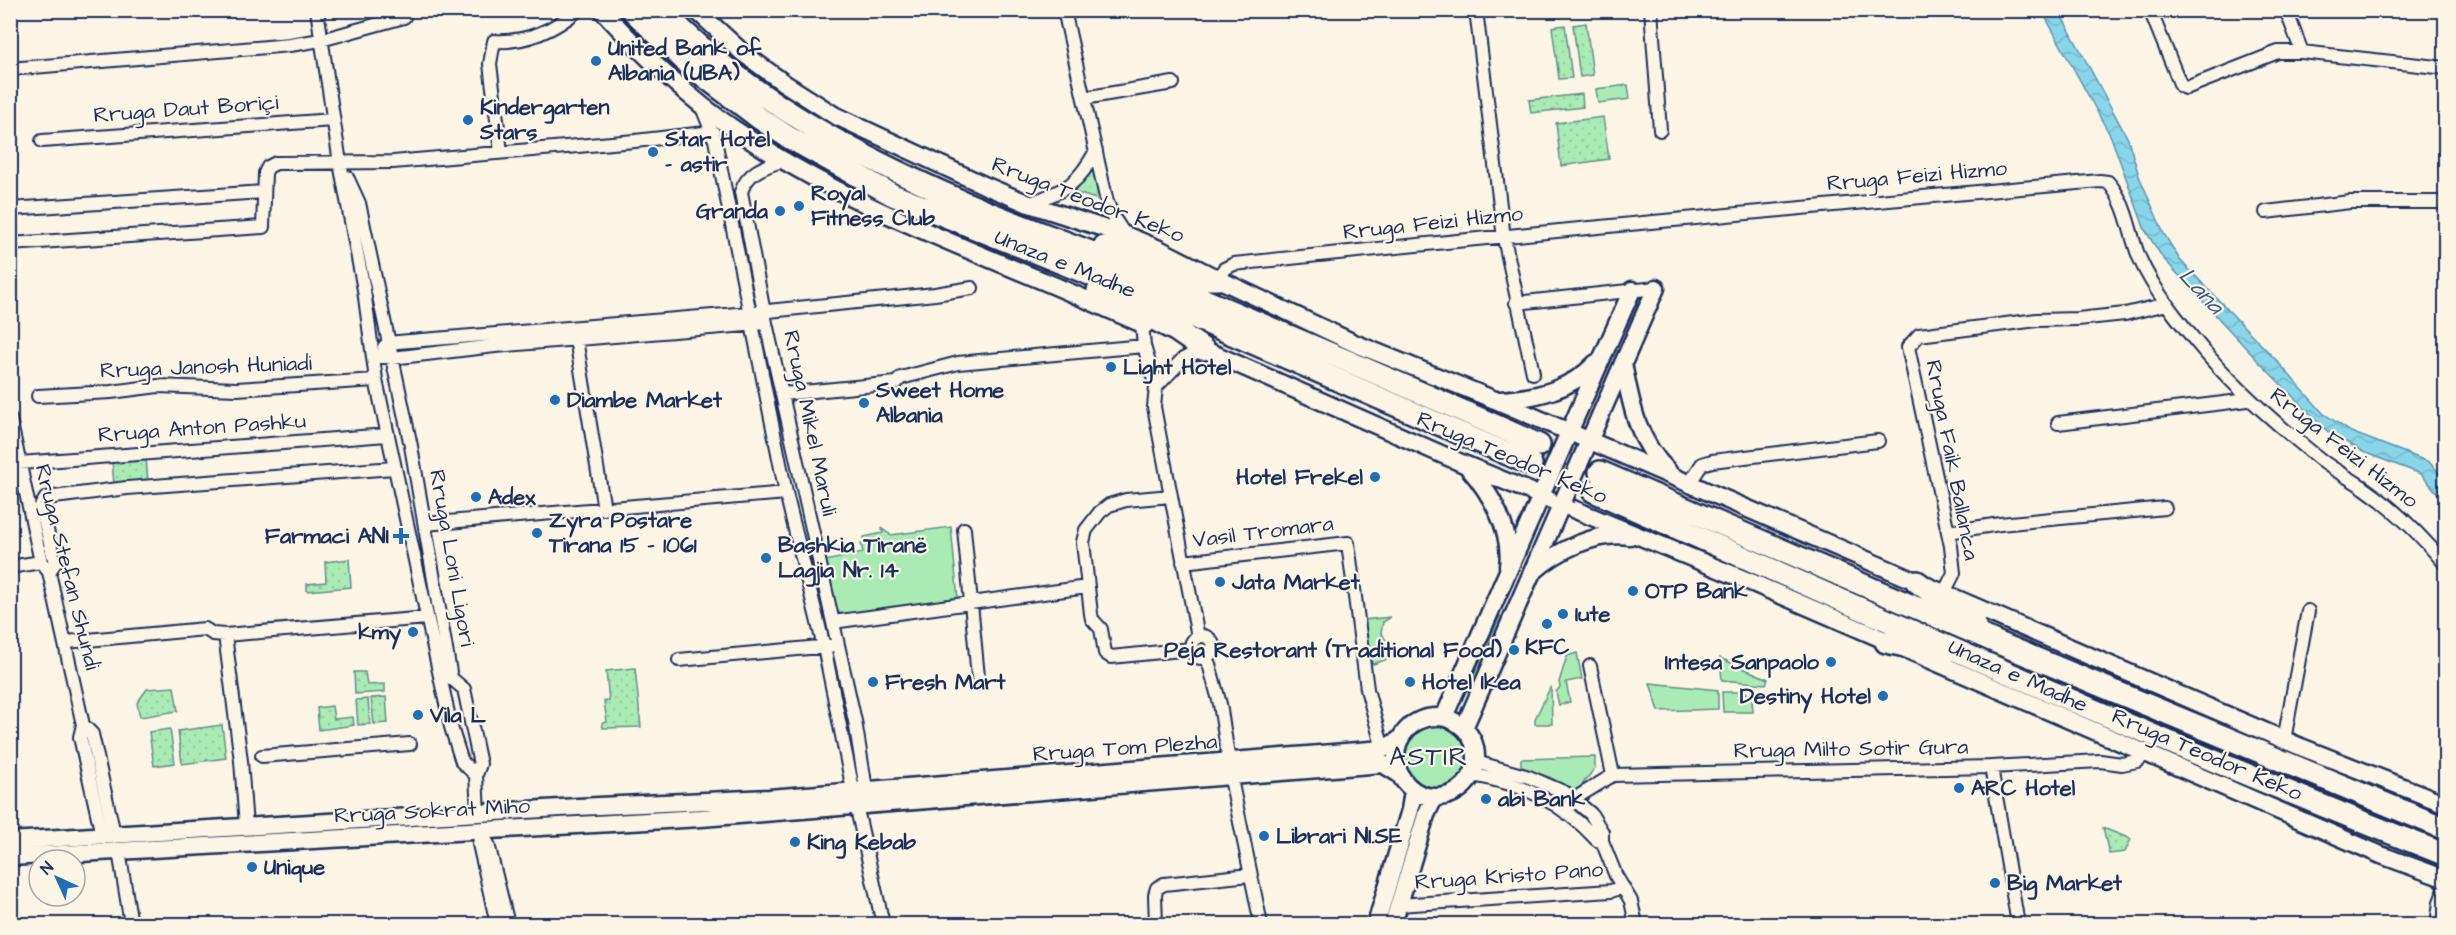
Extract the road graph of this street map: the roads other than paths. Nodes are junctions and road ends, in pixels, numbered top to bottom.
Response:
1 (317, 10) edge
2 (578, 10) edge
3 (602, 10) edge
4 (632, 10) edge
5 (662, 10) edge
6 (696, 10) edge
7 (1064, 10) edge
8 (1476, 10) edge
9 (1651, 10) edge
10 (2150, 10) edge
11 (2286, 10) edge
12 (404, 17) dead end
13 (321, 40) junction
14 (2302, 52) junction
15 (2445, 68) edge
16 (10, 69) edge
17 (1173, 83) dead end
18 (1084, 98) junction
19 (701, 105) junction
20 (333, 120) junction
21 (1660, 130) dead end
22 (713, 132) junction
23 (42, 141) dead end
24 (1096, 151) junction
25 (501, 152) junction
26 (784, 160) junction
27 (340, 163) junction
28 (264, 192) junction
29 (2445, 202) edge
30 (1029, 204) junction
31 (10, 209) edge
32 (2266, 212) dead end
33 (983, 221) junction
34 (1125, 235) junction
35 (1504, 238) junction
36 (10, 244) edge
37 (1218, 279) junction
38 (972, 288) dead end
39 (1656, 288) joint
40 (1632, 290) junction
41 (1516, 303) junction
42 (2167, 304) junction
43 (765, 317) junction
44 (750, 319) junction
45 (1142, 324) junction
46 (573, 333) junction
47 (388, 344) junction
48 (1144, 346) junction
49 (1203, 350) junction
50 (374, 355) junction
51 (1602, 356) junction
52 (392, 358) junction
53 (1623, 363) junction
54 (1533, 373) dead end
55 (376, 380) junction
56 (1156, 387) junction
57 (783, 394) junction
58 (38, 396) dead end
59 (1495, 400) junction
60 (2248, 400) junction
61 (10, 419) edge
62 (2058, 423) dead end
63 (387, 435) junction
64 (1568, 436) junction
65 (1878, 441) dead end
66 (1588, 445) junction
67 (1535, 454) tunnel mouth
68 (1466, 465) junction
69 (17, 466) edge
70 (394, 468) junction
71 (1682, 481) junction
72 (786, 493) junction
73 (1543, 493) junction
74 (1171, 496) junction
75 (1563, 502) junction
76 (2165, 508) dead end
77 (604, 509) junction
78 (425, 524) junction
79 (964, 529) dead end
80 (1948, 531) junction
81 (1645, 538) junction
82 (41, 562) junction
83 (1183, 562) junction
84 (2445, 565) edge
85 (10, 567) edge
86 (50, 572) junction
87 (1506, 575) junction
88 (1530, 575) junction
89 (1917, 582) junction
90 (1087, 587) junction
91 (1944, 594) junction
92 (970, 603) junction
93 (2308, 612) dead end
94 (427, 618) junction
95 (833, 622) junction
96 (225, 635) junction
97 (1198, 637) junction
98 (66, 642) junction
99 (1886, 642) junction
100 (1996, 642) junction
101 (837, 645) junction
102 (824, 647) junction
103 (1191, 649) junction
104 (679, 660) dead end
105 (1987, 662) junction
106 (1209, 663) dead end
107 (1590, 666) dead end
108 (978, 677) dead end
109 (1444, 717) junction
110 (1464, 728) junction
111 (1399, 740) junction
112 (2284, 740) junction
113 (410, 744) dead end
114 (1383, 749) junction
115 (2146, 754) junction
116 (262, 756) dead end
117 (1991, 767) junction
118 (1230, 768) junction
119 (1474, 769) junction
120 (1399, 774) junction
121 (476, 775) junction
122 (1613, 775) junction
123 (1413, 791) junction
124 (861, 797) junction
125 (1434, 798) junction
126 (1574, 800) junction
127 (2445, 804) edge
128 (1566, 811) junction
129 (478, 813) junction
130 (246, 826) junction
131 (2445, 829) edge
132 (481, 832) junction
133 (108, 835) junction
134 (10, 840) edge
135 (1602, 841) junction
136 (119, 851) junction
137 (2445, 855) edge
138 (10, 857) edge
139 (1250, 875) junction
140 (2445, 879) edge
141 (2445, 886) edge
142 (1623, 887) junction
143 (1398, 905) junction
144 (131, 924) edge
145 (497, 924) edge
146 (508, 924) edge
147 (883, 924) edge
148 (1156, 924) edge
149 (1261, 924) edge
150 (1376, 924) edge
151 (1393, 924) edge
152 (1636, 924) edge
153 (2018, 924) edge
154 (2437, 924) edge

1 - 13 street, Rruga Loni Ligori
2 - 25 street
3 - 19 main road, Rruga Teodor Keko
4 - 33 highway, Unaza e Madhe
5 - 33 highway, Unaza e Madhe
6 - 30 main road, Rruga Teodor Keko
7 - 18 street
8 - 35 street
9 - 21 street
10 - 14 street
11 - 14 street
12 - 13 street
13 - 16 street
13 - 20 street, Rruga Loni Ligori
14 - 15 street
17 - 18 street
18 - 24 street
19 - 22 street, Rruga Mikel Maruli
19 - 26 main road, Rruga Teodor Keko
20 - 23 street, Rruga Daut Boriçi
20 - 27 street, Rruga Loni Ligori
22 - 25 street
22 - 44 street, Rruga Mikel Maruli
24 - 30 street
24 - 34 street
25 - 27 street
26 - 43 street, Rruga Mikel Maruli
26 - 45 main road, Rruga Teodor Keko
27 - 28 street
27 - 47 street, Rruga Loni Ligori
27 - 50 street, Rruga Loni Ligori
28 - 31 street
28 - 36 street
29 - 32 street
30 - 34 main road, Rruga Teodor Keko
33 - 37 highway
33 - 49 highway
33 - 67 highway, Unaza e Madhe
34 - 37 main road, Rruga Teodor Keko
35 - 37 street, Rruga Feizi Hizmo
35 - 41 street
35 - 42 street, Rruga Feizi Hizmo
37 - 59 main road, Rruga Teodor Keko
38 - 43 street
39 - 40 street
39 - 53 main road
40 - 41 street
40 - 51 main road
41 - 54 street
42 - 60 street, Rruga Feizi Hizmo
42 - 80 street, Rruga Faik Ballanca
43 - 44 street
43 - 57 street, Rruga Mikel Maruli
44 - 46 street
44 - 72 street, Rruga Mikel Maruli
45 - 48 street
45 - 49 main road, Rruga Teodor Keko
46 - 47 street
46 - 52 street
46 - 77 street
47 - 50 street
47 - 52 street, Rruga Loni Ligori
48 - 56 street
48 - 57 street
49 - 56 street
49 - 68 main road, Rruga Teodor Keko
50 - 52 street
50 - 55 street, Rruga Loni Ligori
51 - 59 main road
51 - 64 main road
52 - 78 street, Rruga Loni Ligori
53 - 66 main road
53 - 71 main road
55 - 58 street, Rruga Janosh Huniadi
55 - 63 street, Rruga Loni Ligori
56 - 74 street
57 - 95 street, Rruga Mikel Maruli
59 - 64 main road, Rruga Teodor Keko
60 - 62 street
60 - 84 street, Rruga Feizi Hizmo
61 - 69 street, Rruga Stefan Shundi
63 - 69 street, Rruga Anton Pashku
63 - 70 street, Rruga Loni Ligori
64 - 66 main road, Rruga Teodor Keko
64 - 73 main road, bridge
65 - 71 street
66 - 71 main road, Rruga Teodor Keko
66 - 75 main road, bridge
68 - 73 main road, Rruga Teodor Keko
68 - 87 main road
69 - 82 street, Rruga Stefan Shundi
70 - 86 street
70 - 94 street, Rruga Loni Ligori
71 - 89 main road, Rruga Teodor Keko
72 - 77 street, Rruga Mikel Maruli
72 - 102 street, Rruga Mikel Maruli
73 - 75 main road, Rruga Teodor Keko
73 - 87 main road
74 - 83 street
74 - 90 street
75 - 81 main road, Rruga Teodor Keko
75 - 88 main road
76 - 80 street
77 - 78 street, Rruga Mikel Maruli
78 - 121 street, Rruga Loni Ligori
79 - 92 street
80 - 91 street, Rruga Faik Ballanca
81 - 88 main road
81 - 99 main road, Rruga Teodor Keko
82 - 85 street
82 - 86 street, Rruga Stefan Shundi
83 - 97 street
83 - 114 street, Vasil Tromara
86 - 98 street, Rruga Stefan Shundi
87 - 109 main road
88 - 110 main road
89 - 91 main road, Rruga Teodor Keko
89 - 100 highway
90 - 92 street
90 - 103 street
91 - 112 main road, Rruga Teodor Keko
92 - 95 street
92 - 108 street
93 - 112 street
94 - 96 street
94 - 121 street, Rruga Loni Ligori
95 - 101 street, Rruga Mikel Maruli
96 - 98 street
96 - 130 street
97 - 103 street
97 - 103 street
98 - 133 street, Rruga Stefan Shundi
99 - 105 highway
99 - 115 main road, Rruga Teodor Keko
100 - 105 highway, Unaza e Madhe
100 - 131 highway, Unaza e Madhe
101 - 102 street
101 - 124 street, Rruga Mikel Maruli
102 - 104 street
102 - 124 street, Rruga Mikel Maruli
105 - 137 highway, Unaza e Madhe
106 - 118 street
107 - 122 street
109 - 110 main road
109 - 111 main road
110 - 119 main road
111 - 114 main road, Rruga Tom Plezha
111 - 120 main road
112 - 127 main road, Rruga Teodor Keko
113 - 116 street
114 - 118 main road, Rruga Tom Plezha
115 - 117 street, Rruga Milto Sotir Gura
115 - 140 main road, Rruga Teodor Keko
117 - 122 street, Rruga Milto Sotir Gura
117 - 153 street
118 - 120 main road, Rruga Tom Plezha
118 - 124 main road, Rruga Tom Plezha
118 - 139 street
119 - 125 main road
119 - 126 street
119 - 128 street
120 - 123 main road
121 - 129 street, Rruga Loni Ligori
122 - 126 street
123 - 125 main road
123 - 150 main road
124 - 129 main road, Rruga Sokrat Miho
124 - 132 main road, Rruga Sokrat Miho
124 - 147 street
125 - 143 main road
126 - 128 street
126 - 135 street
128 - 135 street
129 - 130 main road, Rruga Sokrat Miho
129 - 132 main road
130 - 133 main road, Rruga Sokrat Miho
132 - 136 main road, Rruga Sokrat Miho
132 - 145 street
132 - 146 street
133 - 134 main road, Rruga Sokrat Miho
133 - 136 main road
135 - 142 street
136 - 138 main road, Rruga Sokrat Miho
136 - 144 street
139 - 148 street
139 - 149 street
141 - 154 street
142 - 143 street, Rruga Kristo Pano
142 - 152 street
143 - 151 main road

